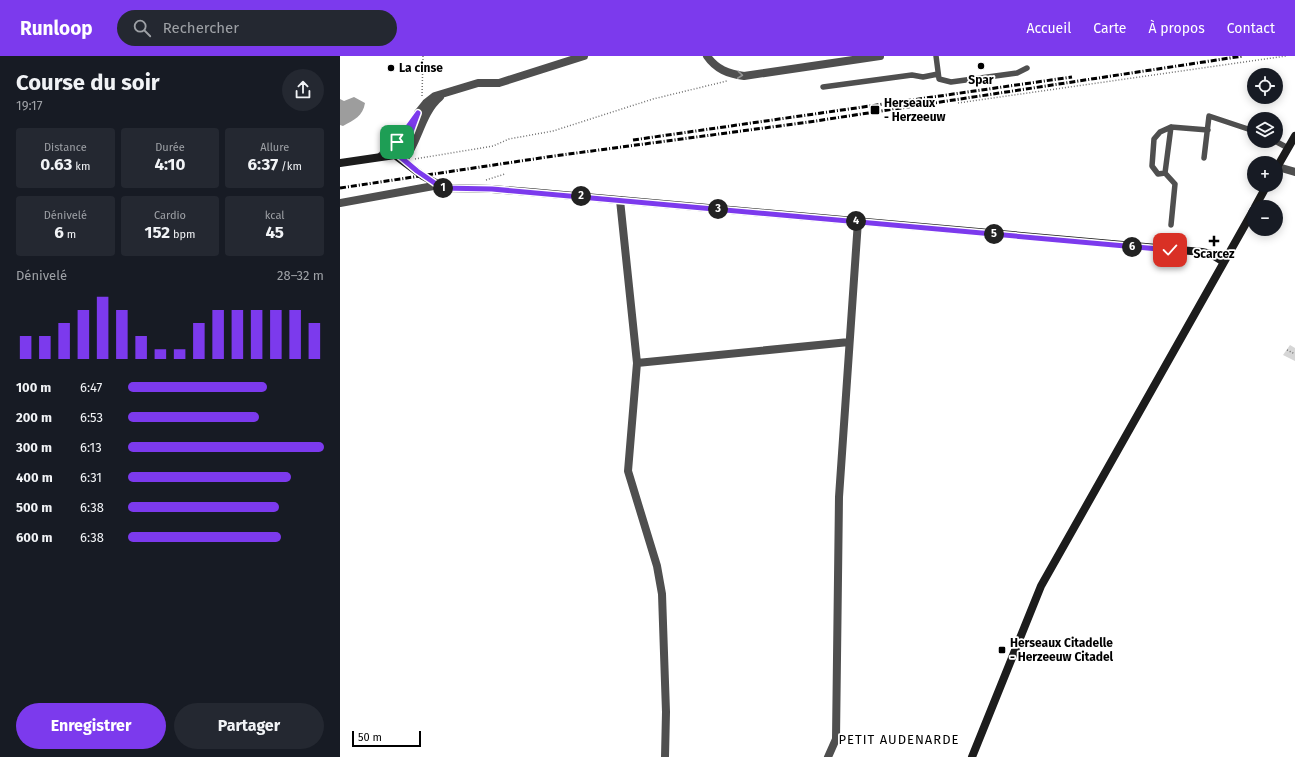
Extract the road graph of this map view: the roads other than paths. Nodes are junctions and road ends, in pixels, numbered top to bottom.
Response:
1 (584, 56) edge
2 (707, 56) edge
3 (880, 56) edge
4 (936, 56) edge
5 (1027, 68) dead end
6 (938, 74) junction
7 (823, 87) dead end
8 (446, 93) junction
9 (418, 113) junction
10 (1171, 127) junction
11 (1247, 129) edge
12 (1208, 130) junction
13 (1295, 136) edge
14 (1283, 145) edge
15 (1288, 148) junction
16 (381, 156) junction
17 (1283, 157) edge
18 (401, 158) junction
19 (1204, 158) dead end
20 (340, 163) edge
21 (1283, 169) edge
22 (1295, 172) edge
23 (1164, 173) junction
24 (439, 185) junction
25 (620, 200) junction
26 (340, 203) edge
27 (858, 221) junction
28 (1247, 222) edge
29 (1172, 225) dead end
30 (1170, 240) dead end
31 (1170, 250) junction
32 (1224, 262) junction
33 (849, 342) junction
34 (637, 363) junction
35 (973, 756) edge
36 (665, 757) edge
37 (828, 757) edge

1 - 8 street
2 -> 3 street
4 - 6 lane
5 - 6 lane
6 - 7 lane
8 - 9 street
8 - 18 street
9 - 16 street
9 - 18 street
10 - 12 lane
10 - 23 lane
10 - 23 lane
11 - 12 lane
12 - 19 lane
13 - 15 street
14 - 15 lane
15 - 17 street
16 - 18 street
16 - 20 street
18 - 24 street
21 - 22 street
23 - 29 lane
24 - 25 street
24 - 26 street
25 - 27 street
25 - 34 street
27 - 31 street
27 - 33 street
28 - 32 street
30 - 31 lane
31 - 32 street
32 - 35 street
33 - 34 street
33 - 37 street
34 - 36 street

